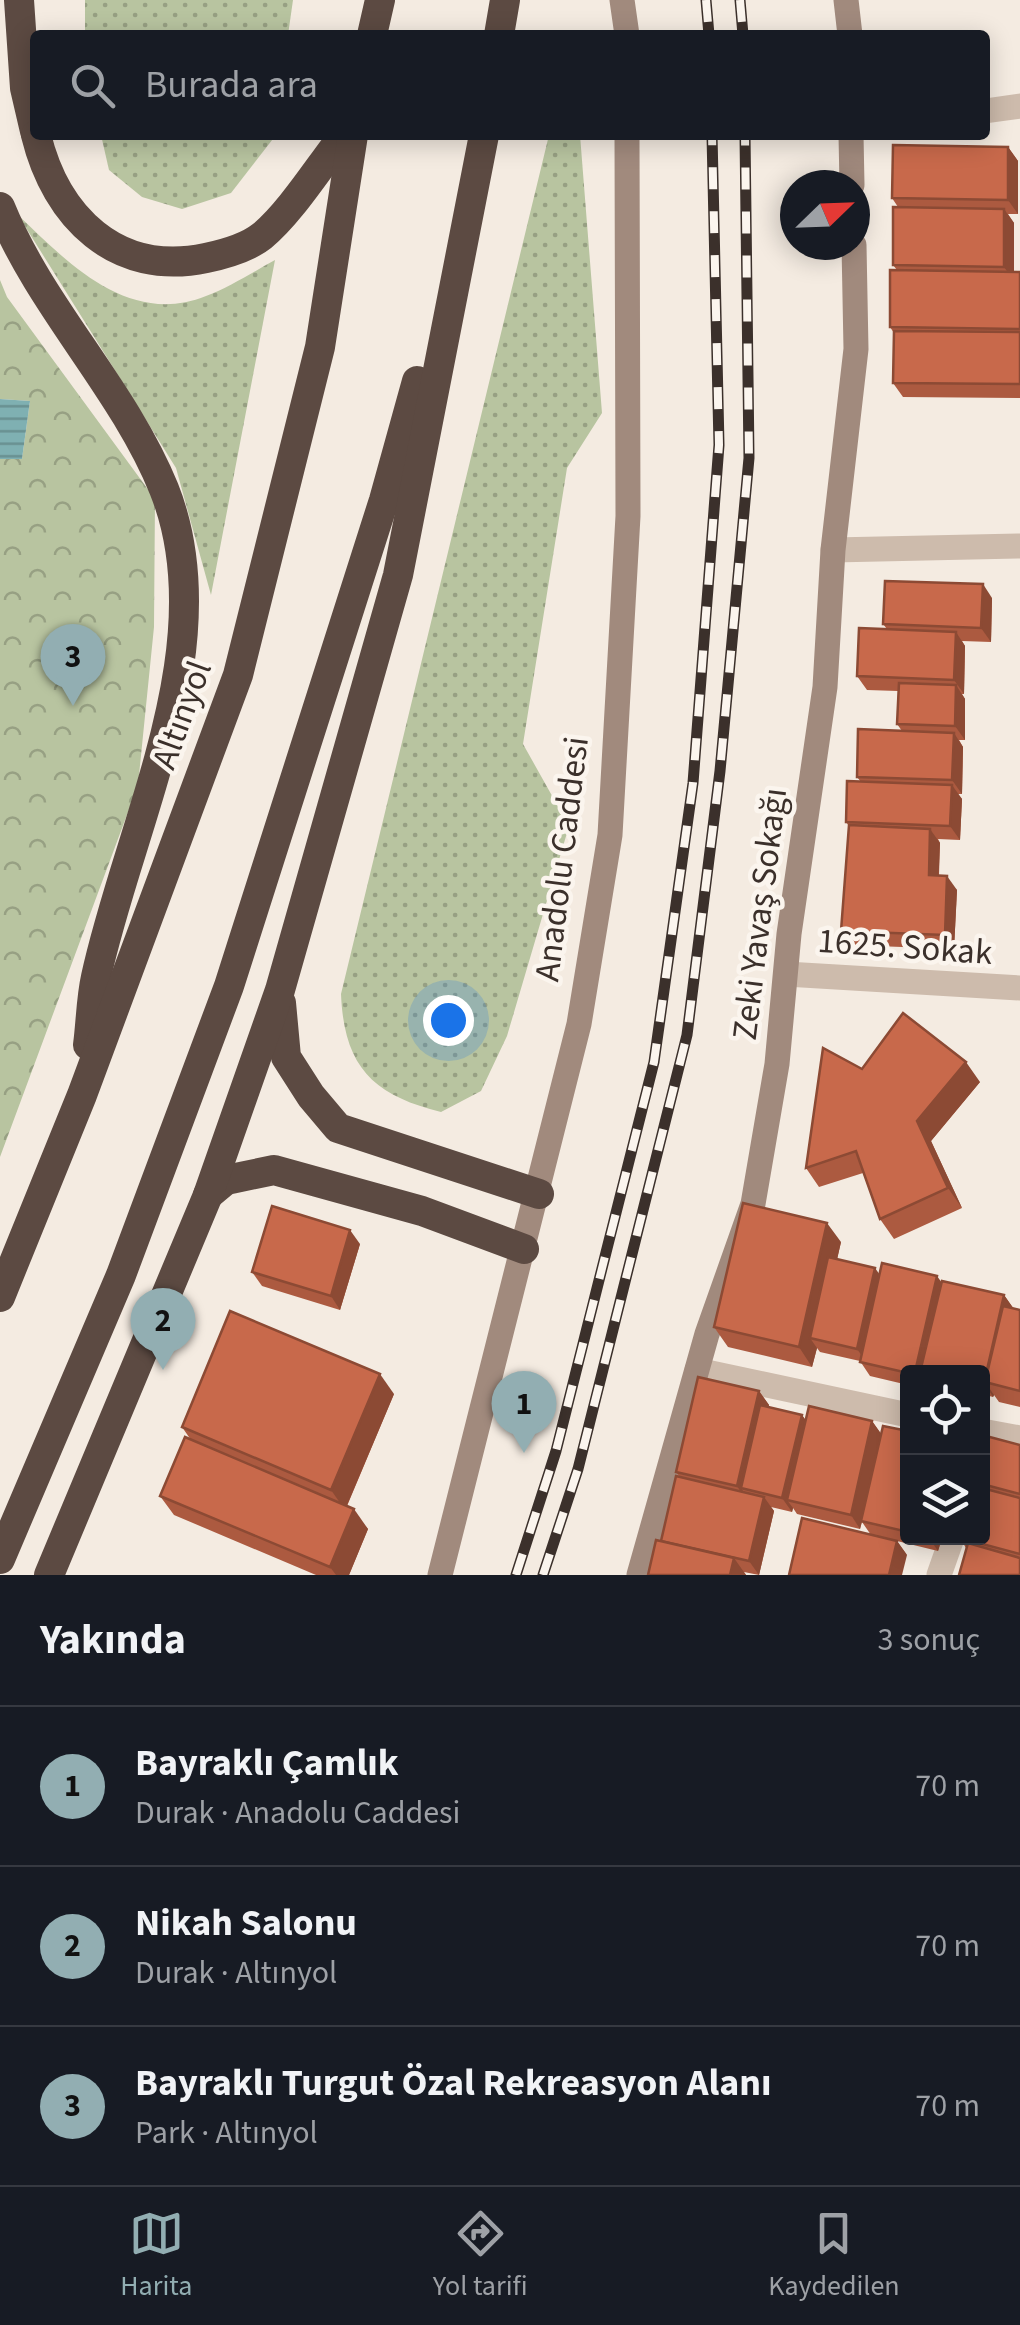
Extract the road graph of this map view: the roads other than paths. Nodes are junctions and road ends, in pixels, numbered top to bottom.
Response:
1 (19, 0) edge
2 (380, 0) edge
3 (505, 0) edge
4 (622, 0) edge
5 (846, 0) edge
6 (373, 30) edge
7 (500, 30) edge
8 (626, 30) edge
9 (849, 30) edge
10 (1020, 106) edge
11 (30, 110) edge
12 (990, 111) edge
13 (38, 140) edge
14 (340, 140) edge
15 (351, 140) edge
16 (483, 140) edge
17 (484, 140) edge
18 (628, 140) edge
19 (851, 140) edge
20 (852, 170) edge
21 (0, 207) edge
22 (854, 260) edge
23 (1020, 546) edge
24 (834, 550) junction
25 (786, 974) junction
26 (1020, 988) edge
27 (280, 990) junction
28 (82, 1095) junction
29 (540, 1194) junction
30 (208, 1195) junction
31 (524, 1249) junction
32 (0, 1297) edge
33 (697, 1370) junction
34 (900, 1413) edge
35 (990, 1436) edge
36 (1020, 1438) edge
37 (950, 1545) edge
38 (0, 1559) edge
39 (49, 1575) edge
40 (440, 1575) edge
41 (640, 1575) edge
42 (940, 1575) edge

1 - 11 highway
2 - 6 highway
3 - 7 highway
4 - 8 main road
5 - 9 main road
10 - 12 street
13 - 14 highway
15 - 28 highway, Altınyol
16 - 38 highway
17 - 27 highway
18 - 29 main road, Anadolu Caddesi
19 - 20 main road
21 - 28 highway
22 - 24 main road, Zeki Yavaş Sokağı
23 - 24 street
24 - 25 main road, Zeki Yavaş Sokağı
25 - 26 street, 1625. Sokak
25 - 33 main road, Zeki Yavaş Sokağı
27 - 29 highway
27 - 30 highway
28 - 32 highway, Altınyol
29 - 31 main road, Anadolu Caddesi
30 - 31 highway
30 - 39 highway
31 - 40 main road, Anadolu Caddesi
33 - 34 street
33 - 41 main road, Zeki Yavaş Sokağı
35 - 36 street
37 - 42 street

